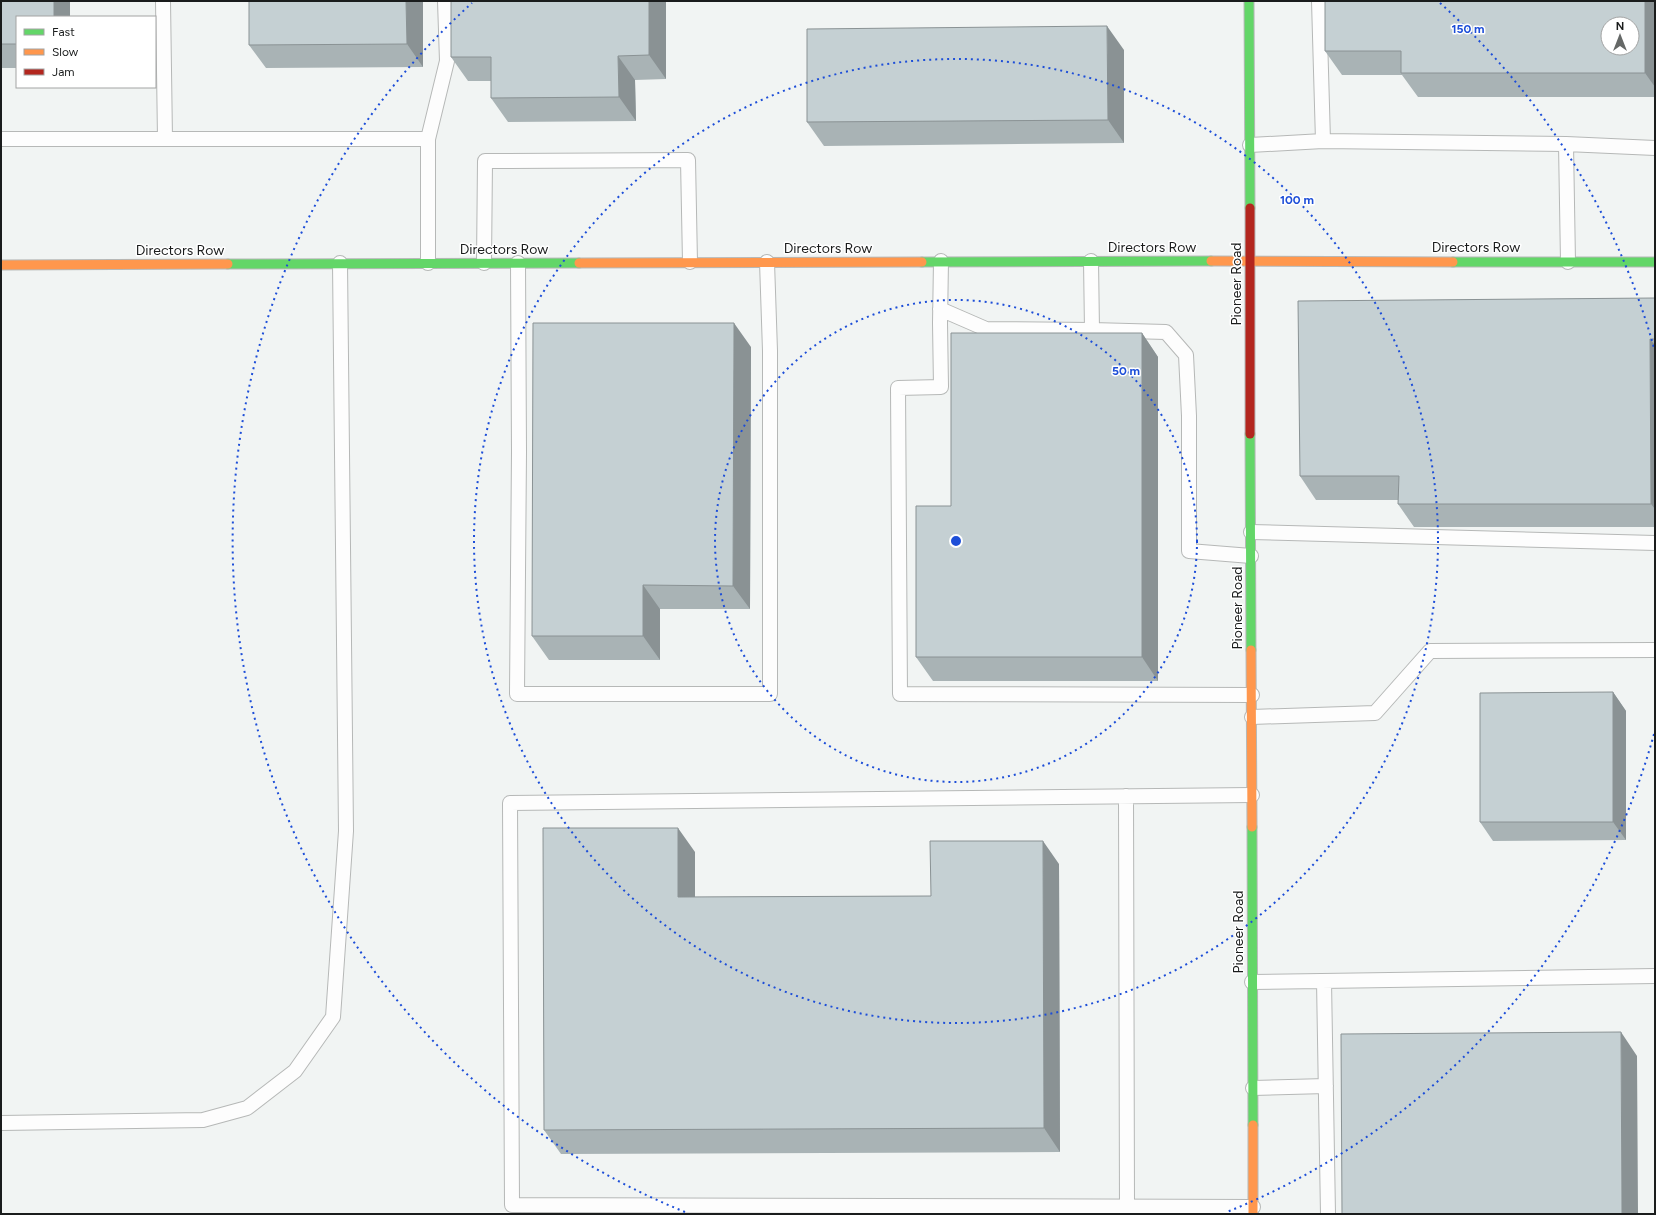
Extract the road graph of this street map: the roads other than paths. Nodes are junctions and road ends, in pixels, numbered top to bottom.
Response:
1 (163, 1) edge
2 (445, 1) edge
3 (1249, 1) edge
4 (1319, 1) edge
5 (1, 139) edge
6 (166, 139) junction
7 (428, 139) junction
8 (1323, 141) junction
9 (1566, 144) junction
10 (1250, 145) junction
11 (1655, 148) edge
12 (941, 261) junction
13 (1091, 261) junction
14 (1250, 261) junction
15 (690, 262) junction
16 (767, 262) junction
17 (1568, 262) junction
18 (1655, 262) edge
19 (340, 263) junction
20 (428, 263) junction
21 (484, 263) junction
22 (518, 263) junction
23 (1, 265) edge
24 (940, 309) junction
25 (1092, 330) junction
26 (1251, 532) junction
27 (1655, 543) edge
28 (1251, 556) junction
29 (1655, 650) edge
30 (1252, 695) junction
31 (1252, 717) junction
32 (1252, 795) junction
33 (1126, 796) junction
34 (1655, 976) edge
35 (1324, 981) junction
36 (1252, 982) junction
37 (1326, 1086) junction
38 (1253, 1088) junction
39 (1, 1123) edge
40 (1127, 1207) junction
41 (1253, 1210) edge
42 (1328, 1214) edge

1 - 6 lane
2 - 7 lane
3 - 10 street, Pioneer Road
4 - 8 lane
5 - 6 lane
6 - 7 lane
7 - 20 lane
8 - 9 lane
8 - 10 lane
9 - 11 lane
9 - 17 lane
10 - 14 street, Pioneer Road
12 - 13 street, Directors Row
12 - 16 street, Directors Row
12 - 24 lane
13 - 14 street, Directors Row
13 - 25 lane
14 - 17 street, Directors Row
14 - 26 street, Pioneer Road
15 - 16 street, Directors Row
15 - 21 lane
15 - 22 street, Directors Row
16 - 22 lane
17 - 18 street, Directors Row
19 - 20 street, Directors Row
19 - 23 street, Directors Row
19 - 39 lane
20 - 21 street, Directors Row
21 - 22 street, Directors Row
24 - 25 lane
24 - 30 lane
25 - 28 lane
26 - 27 lane
26 - 28 street, Pioneer Road
28 - 30 street, Pioneer Road
29 - 31 lane
30 - 31 street, Pioneer Road
31 - 32 street, Pioneer Road
32 - 33 lane
32 - 36 street, Pioneer Road
33 - 40 lane
33 - 40 lane
34 - 35 lane
35 - 36 lane
35 - 37 lane
36 - 38 street, Pioneer Road
37 - 38 lane
37 - 42 lane
38 - 41 street, Pioneer Road
40 - 41 lane

